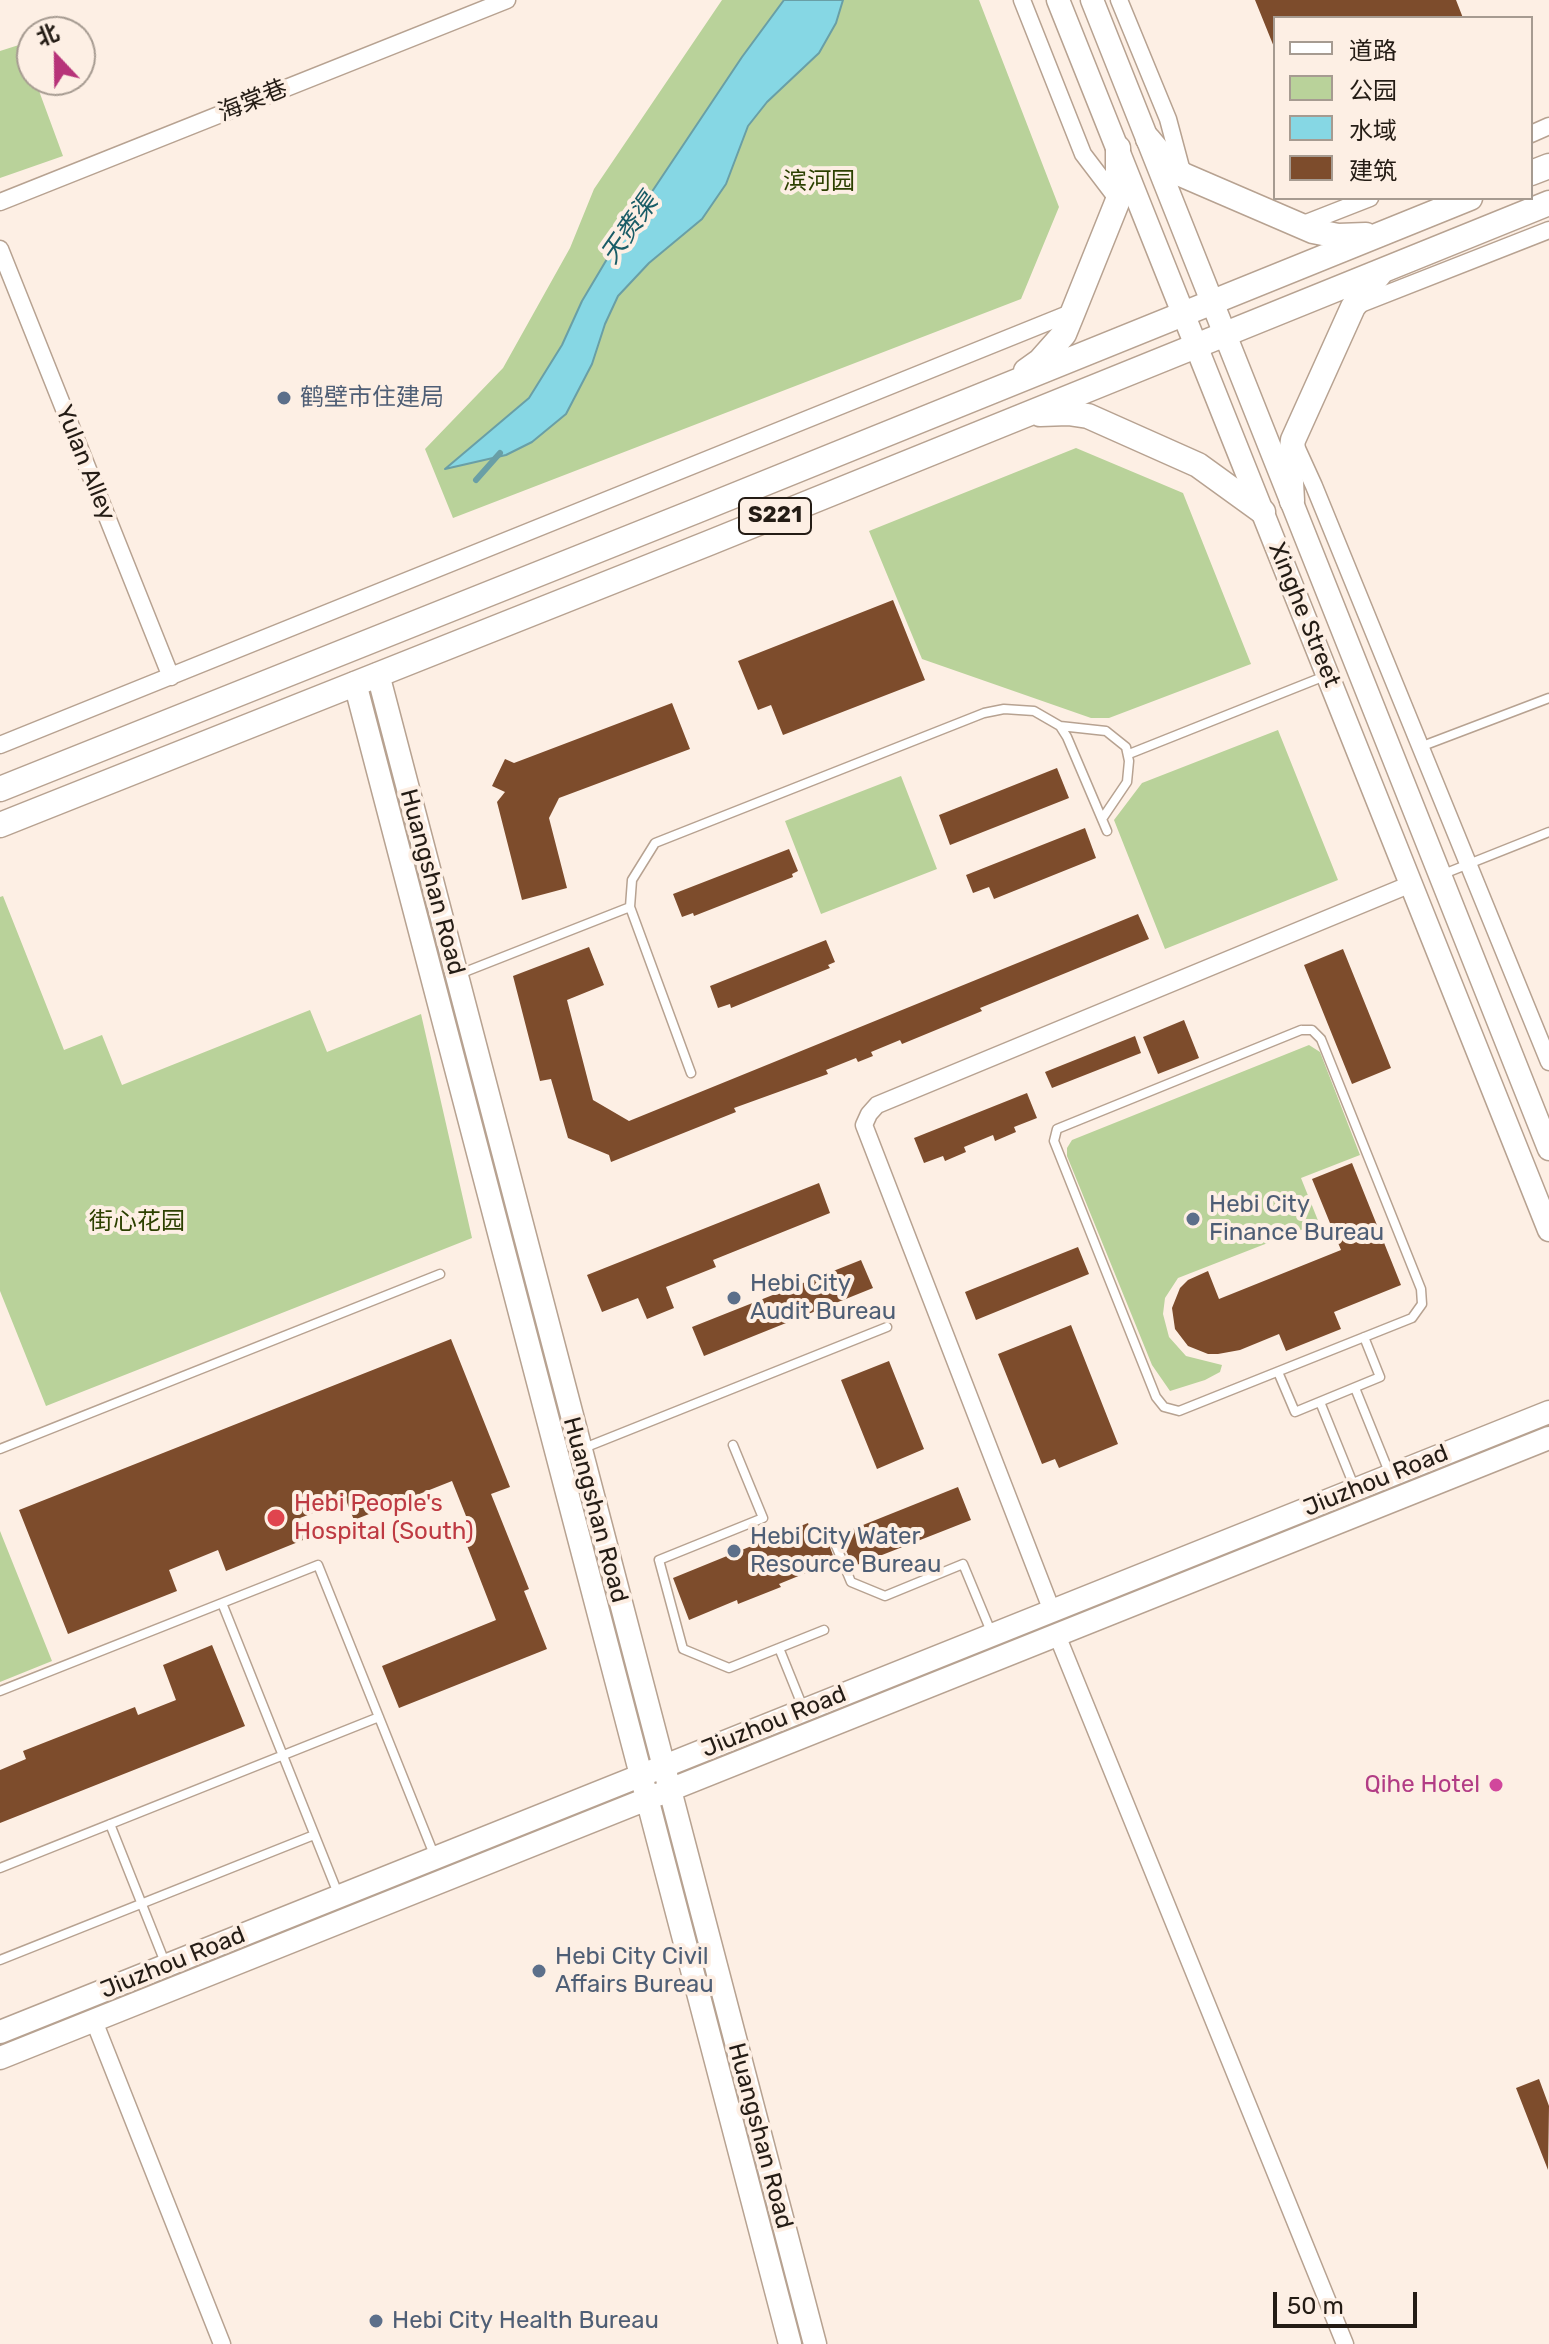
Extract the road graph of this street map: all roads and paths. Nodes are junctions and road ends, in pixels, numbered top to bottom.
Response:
1 (507, 0) edge
2 (1022, 0) edge
3 (1058, 0) edge
4 (1092, 0) edge
5 (1119, 0) edge
6 (1148, 139) junction
7 (1118, 148) junction
8 (1183, 175) junction
9 (1118, 200) junction
10 (1365, 200) edge
11 (1465, 200) edge
12 (0, 202) edge
13 (1549, 203) edge
14 (1301, 225) junction
15 (1549, 230) edge
16 (1380, 235) junction
17 (0, 249) edge
18 (1384, 269) junction
19 (1213, 302) junction
20 (1353, 307) junction
21 (1073, 312) junction
22 (1184, 314) junction
23 (1225, 334) junction
24 (1197, 345) junction
25 (1008, 385) junction
26 (1025, 415) junction
27 (1293, 440) junction
28 (1292, 501) junction
29 (1263, 512) junction
30 (1328, 675) junction
31 (171, 677) junction
32 (367, 679) junction
33 (1549, 698) edge
34 (1060, 726) junction
35 (0, 745) edge
36 (1420, 747) junction
37 (1129, 754) junction
38 (0, 789) edge
39 (1102, 819) junction
40 (0, 825) edge
41 (1107, 831) dead end
42 (1549, 832) edge
43 (1468, 864) junction
44 (1440, 875) junction
45 (1411, 884) junction
46 (630, 907) junction
47 (456, 975) junction
48 (1549, 1062) edge
49 (691, 1073) dead end
50 (1549, 1149) edge
51 (1549, 1230) edge
52 (440, 1274) dead end
53 (887, 1327) dead end
54 (1364, 1337) junction
55 (1278, 1372) junction
56 (1355, 1388) junction
57 (1320, 1402) junction
58 (1549, 1412) edge
59 (1549, 1438) edge
60 (733, 1445) dead end
61 (0, 1449) edge
62 (579, 1450) junction
63 (1390, 1476) junction
64 (1355, 1489) junction
65 (834, 1541) dead end
66 (222, 1603) junction
67 (1052, 1611) junction
68 (824, 1630) dead end
69 (993, 1635) junction
70 (1057, 1635) junction
71 (779, 1648) junction
72 (0, 1691) edge
73 (804, 1710) junction
74 (379, 1717) junction
75 (283, 1756) junction
76 (663, 1767) junction
77 (640, 1776) junction
78 (669, 1790) junction
79 (647, 1799) junction
80 (110, 1824) junction
81 (314, 1835) junction
82 (435, 1858) junction
83 (0, 1868) edge
84 (339, 1897) junction
85 (142, 1904) junction
86 (0, 1960) edge
87 (167, 1966) junction
88 (94, 2021) junction
89 (0, 2032) edge
90 (0, 2058) edge
91 (222, 2344) edge
92 (789, 2344) edge
93 (815, 2344) edge
94 (1345, 2344) edge

1 - 12 street, 海棠巷
2 - 9 street
3 - 7 street, Xinghe Street
4 - 6 street, Xinghe Street
5 - 8 street
6 - 8 main road
6 - 19 street, Xinghe Street
7 - 9 main road
7 - 22 street, Xinghe Street
8 - 14 main road
9 - 21 main road
10 - 14 street
11 - 16 main road, S221
13 - 18 main road, S221
14 - 16 main road
15 - 20 street
16 - 19 main road, S221
17 - 31 street, Yulan Alley
18 - 20 main road
18 - 23 main road, S221
19 - 22 main road, S221
19 - 23 street, Xinghe Street
20 - 27 main road
21 - 25 main road
21 - 31 street
22 - 24 street, Xinghe Street
22 - 25 main road, S221
23 - 24 main road, S221
23 - 28 street, Xinghe Street
24 - 26 main road, S221
24 - 29 street, Xinghe Street
25 - 38 main road, S221
26 - 29 main road
26 - 32 main road, S221
27 - 28 main road
27 - 36 street
28 - 44 street, Xinghe Street
29 - 30 street, Xinghe Street
30 - 37 lane
30 - 45 street, Xinghe Street
31 - 35 street
32 - 40 main road, S221
32 - 47 street, Huangshan Road
32 - 77 street, Huangshan Road
33 - 36 lane
34 - 37 lane
34 - 39 lane
34 - 46 lane
36 - 43 street
37 - 39 lane
39 - 41 lane
42 - 43 lane
43 - 44 lane
43 - 48 street
44 - 50 street, Xinghe Street
45 - 51 street, Xinghe Street
45 - 67 street
46 - 47 lane
46 - 49 lane
47 - 62 street, Huangshan Road
52 - 61 lane
53 - 62 lane
54 - 55 lane
54 - 55 lane
54 - 56 lane
55 - 57 lane
56 - 57 lane
56 - 63 lane
57 - 64 lane
58 - 63 street, Jiuzhou Road
59 - 70 street, Jiuzhou Road
60 - 71 lane
62 - 76 street, Huangshan Road
63 - 64 street, Jiuzhou Road
64 - 67 street, Jiuzhou Road
65 - 69 lane
66 - 72 lane
66 - 74 lane
66 - 75 lane
67 - 69 street, Jiuzhou Road
68 - 71 lane
69 - 73 street, Jiuzhou Road
70 - 78 street, Jiuzhou Road
70 - 94 street
71 - 73 lane
73 - 76 street, Jiuzhou Road
74 - 75 lane
74 - 82 lane
75 - 80 lane
75 - 81 lane
76 - 77 street, Jiuzhou Road
76 - 78 street, Huangshan Road
77 - 79 street, Huangshan Road
77 - 82 street, Jiuzhou Road
78 - 79 street, Jiuzhou Road
78 - 93 street, Huangshan Road
79 - 88 street, Jiuzhou Road
79 - 92 street, Huangshan Road
80 - 83 lane
80 - 85 lane
81 - 84 lane
81 - 85 lane
82 - 84 street, Jiuzhou Road
84 - 87 street, Jiuzhou Road
85 - 86 lane
85 - 87 lane
87 - 89 street, Jiuzhou Road
88 - 90 street, Jiuzhou Road
88 - 91 street

